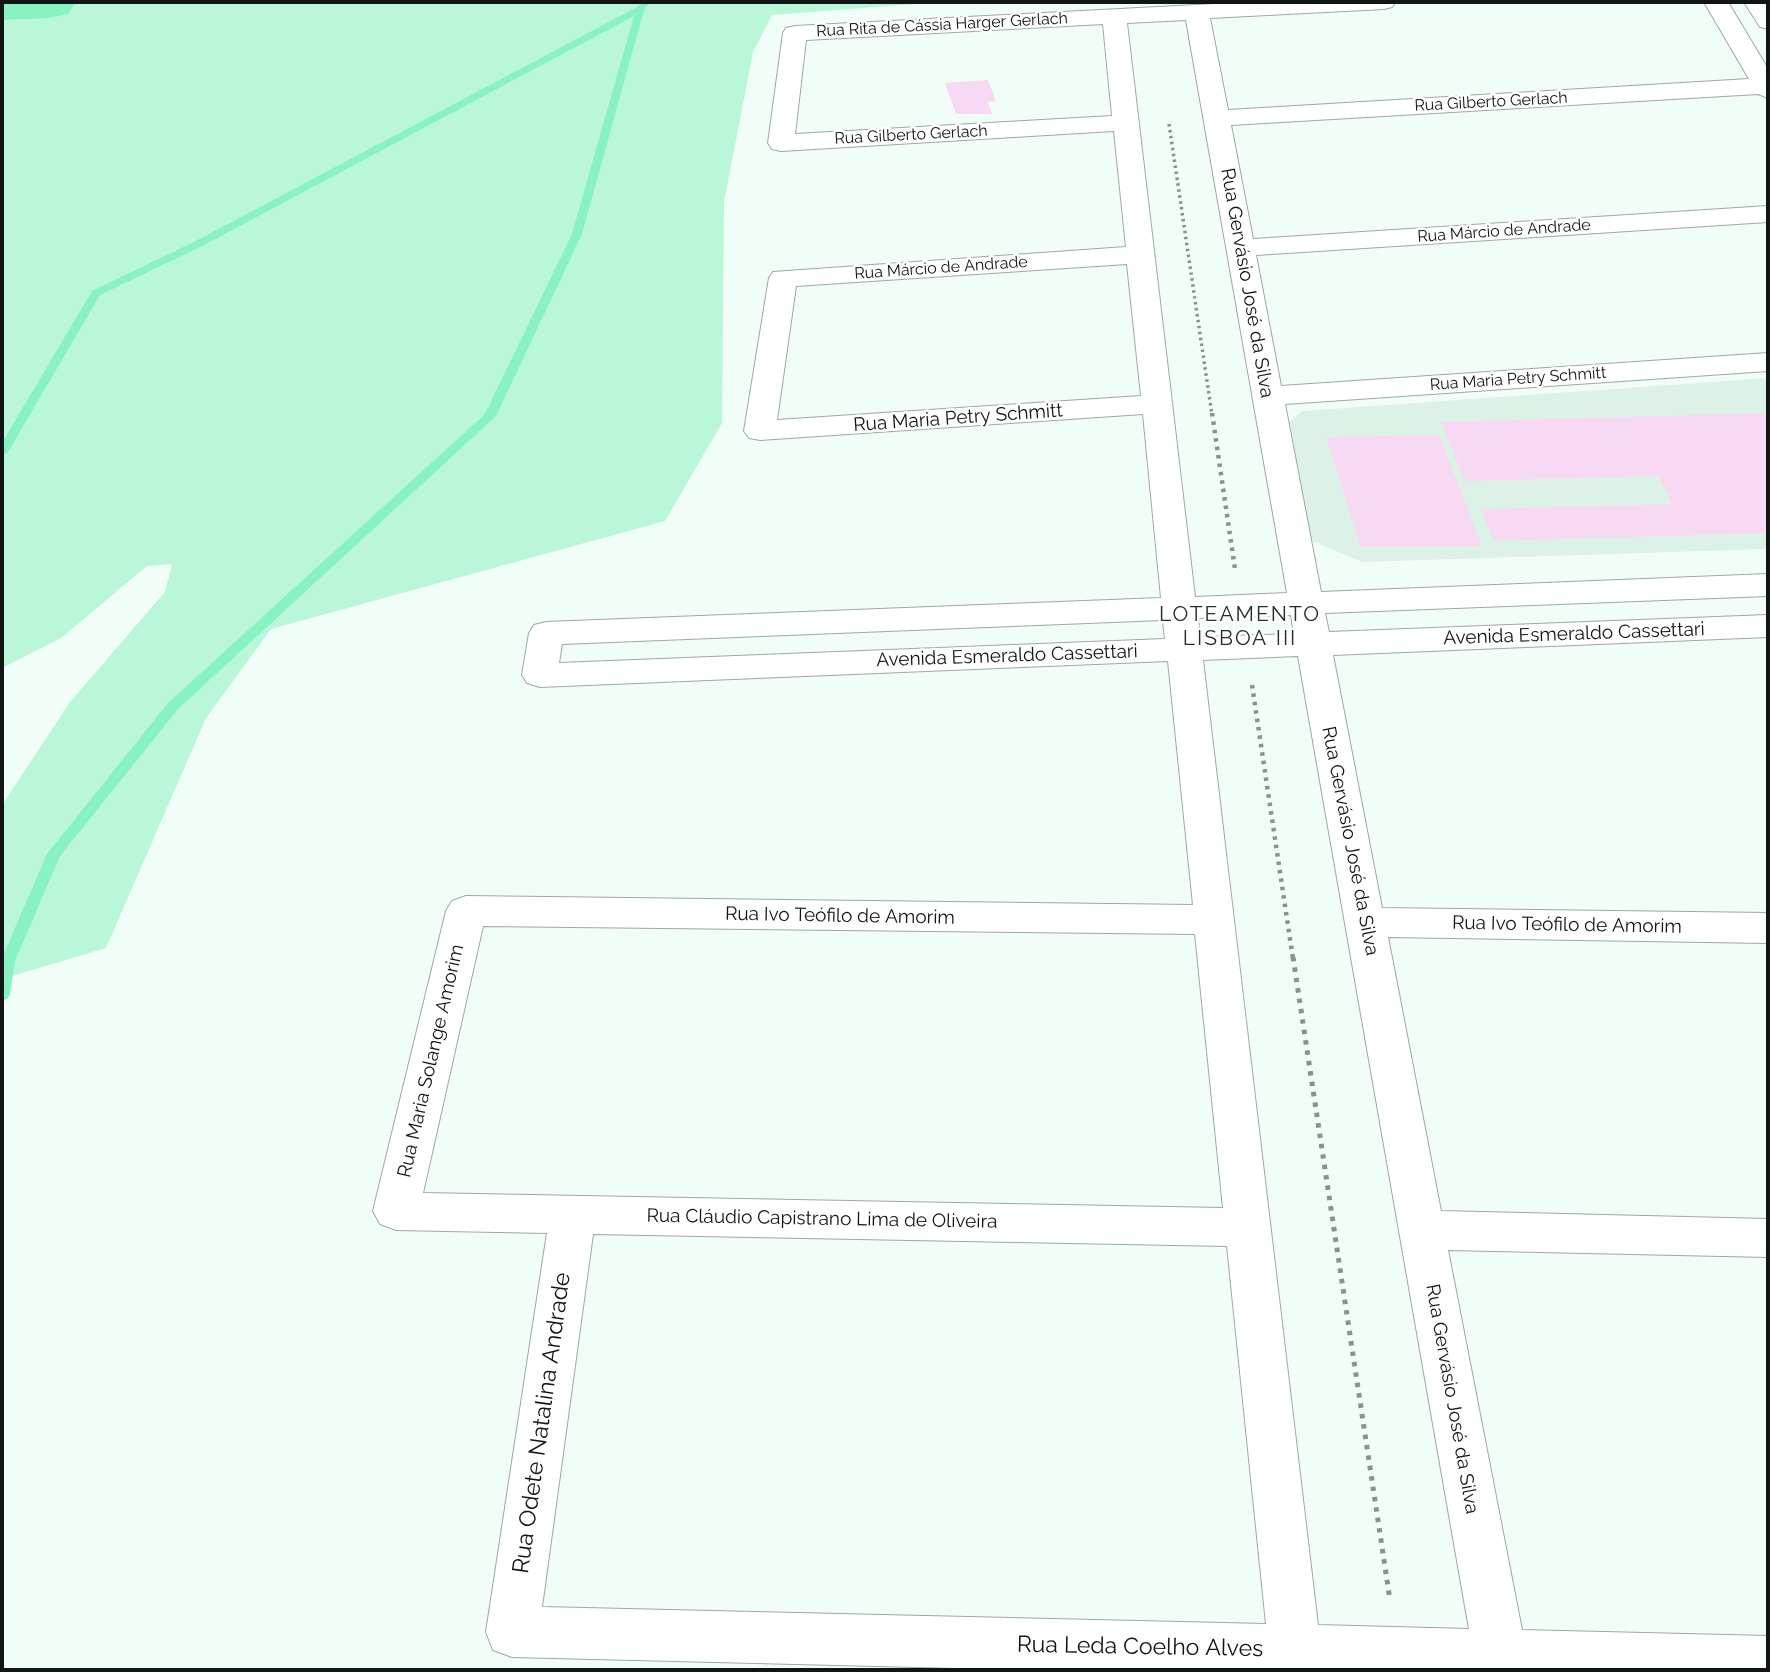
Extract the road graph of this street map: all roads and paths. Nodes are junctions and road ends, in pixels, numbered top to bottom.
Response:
1 (1384, 2) edge
2 (1716, 2) edge
3 (1756, 2) edge
4 (1197, 12) junction
5 (1114, 16) junction
6 (1768, 22) edge
7 (1767, 88) edge
8 (1167, 116) dead end
9 (1217, 118) junction
10 (1126, 123) junction
11 (781, 143) joint
12 (1768, 214) edge
13 (1241, 248) junction
14 (1140, 255) junction
15 (1768, 362) edge
16 (1268, 396) junction
17 (1157, 404) junction
18 (760, 431) joint
19 (1768, 585) edge
20 (1306, 603) junction
21 (1241, 606) junction
22 (1180, 608) junction
23 (1768, 626) edge
24 (1314, 644) junction
25 (1247, 647) junction
26 (1184, 649) junction
27 (466, 911) joint
28 (1214, 920) junction
29 (1365, 922) junction
30 (1768, 928) edge
31 (396, 1211) joint
32 (573, 1214) junction
33 (1247, 1227) junction
34 (1421, 1230) junction
35 (1768, 1238) edge
36 (512, 1632) joint
37 (1398, 1653) junction
38 (1296, 1661) edge
39 (1768, 1662) edge
40 (1502, 1663) edge

1 - 4 street, Rua Rita de Cássia Harger Gerlach
2 - 7 street
3 - 6 street
4 - 5 street, Rua Rita de Cássia Harger Gerlach
4 - 9 street, Rua Gervásio José da Silva
5 - 10 street
5 - 11 street, Rua Rita de Cássia Harger Gerlach
7 - 9 street, Rua Gilberto Gerlach
8 - 21 path
9 - 13 street, Rua Gervásio José da Silva
10 - 11 street, Rua Gilberto Gerlach
10 - 14 street
12 - 13 street, Rua Márcio de Andrade
13 - 16 street, Rua Gervásio José da Silva
14 - 17 street
14 - 18 street, Rua Márcio de Andrade
15 - 16 street, Rua Maria Petry Schmitt
16 - 20 street, Rua Gervásio José da Silva
17 - 18 street, Rua Maria Petry Schmitt
17 - 22 street
19 - 20 street
20 - 21 street
20 - 24 street, Rua Gervásio José da Silva
21 - 22 street
22 - 26 street
22 - 26 street, Avenida Esmeraldo Cassettari
23 - 24 street, Avenida Esmeraldo Cassettari
24 - 25 street, Avenida Esmeraldo Cassettari
24 - 29 street, Rua Gervásio José da Silva
25 - 26 street, Avenida Esmeraldo Cassettari
25 - 37 path
26 - 28 street
27 - 28 street, Rua Ivo Teófilo de Amorim
27 - 31 street, Rua Maria Solange Amorim
28 - 33 street
29 - 30 street, Rua Ivo Teófilo de Amorim
29 - 34 street, Rua Gervásio José da Silva
31 - 32 street, Rua Cláudio Capistrano Lima de Oliveira
32 - 33 street, Rua Cláudio Capistrano Lima de Oliveira
32 - 36 street, Rua Odete Natalina Andrade
33 - 38 street
34 - 35 street
34 - 40 street, Rua Gervásio José da Silva
36 - 38 street, Rua Leda Coelho Alves
37 - 38 street, Rua Leda Coelho Alves
37 - 40 street, Rua Leda Coelho Alves
39 - 40 street, Rua Leda Coelho Alves

